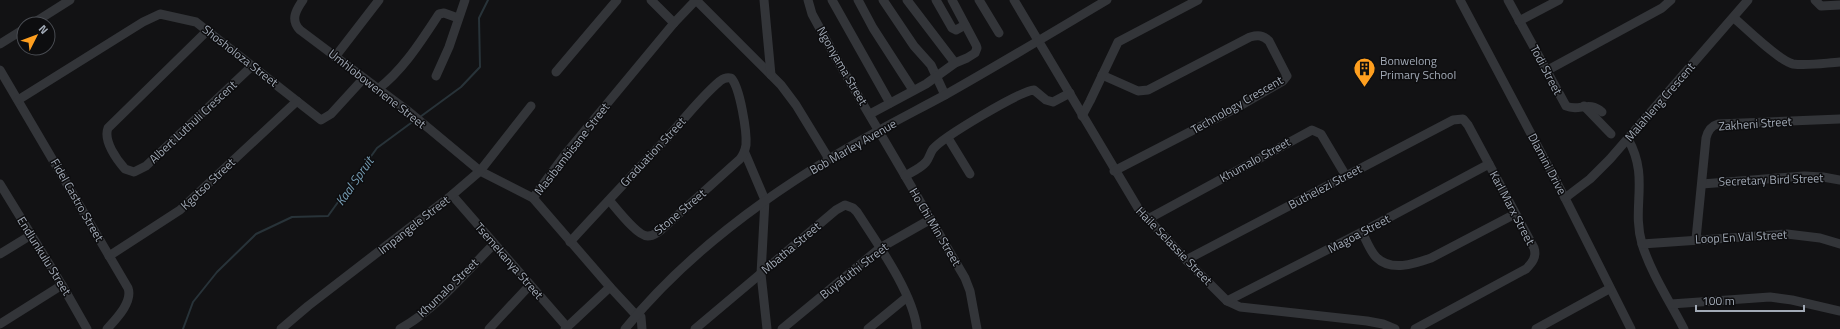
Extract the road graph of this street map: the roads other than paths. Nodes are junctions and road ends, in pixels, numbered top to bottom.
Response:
1 (70, 0) edge
2 (304, 0) edge
3 (379, 0) edge
4 (465, 0) edge
5 (617, 0) edge
6 (651, 0) edge
7 (696, 0) edge
8 (764, 0) edge
9 (808, 0) edge
10 (832, 0) edge
11 (858, 0) edge
12 (882, 0) edge
13 (907, 0) edge
14 (936, 0) edge
15 (952, 0) edge
16 (979, 0) edge
17 (1107, 0) edge
18 (1198, 0) edge
19 (1460, 0) edge
20 (1508, 0) edge
21 (1559, 0) edge
22 (1671, 0) edge
23 (1748, 0) edge
24 (1815, 0) edge
25 (1017, 1) edge
26 (1840, 5) edge
27 (45, 16) edge
28 (458, 18) junction
29 (1734, 18) junction
30 (1519, 21) junction
31 (674, 23) junction
32 (965, 25) junction
33 (207, 31) junction
34 (999, 33) dead end
35 (16, 34) edge
36 (1039, 40) junction
37 (0, 44) edge
38 (335, 57) junction
39 (1840, 62) edge
40 (955, 63) junction
41 (252, 66) junction
42 (0, 70) edge
43 (1546, 71) junction
44 (556, 72) dead end
45 (771, 75) junction
46 (1102, 75) junction
47 (436, 76) dead end
48 (936, 76) junction
49 (363, 79) junction
50 (378, 89) junction
51 (913, 90) junction
52 (1070, 93) junction
53 (945, 95) junction
54 (18, 100) junction
55 (297, 101) junction
56 (890, 103) junction
57 (531, 106) dead end
58 (1584, 106) junction
59 (1602, 112) dead end
60 (870, 114) junction
61 (1082, 116) junction
62 (1840, 119) edge
63 (1465, 121) joint
64 (879, 131) junction
65 (1611, 134) dead end
66 (948, 138) junction
67 (1628, 139) junction
68 (744, 153) junction
69 (829, 159) junction
70 (1489, 164) junction
71 (480, 171) junction
72 (1114, 172) junction
73 (970, 174) dead end
74 (905, 176) junction
75 (1346, 176) junction
76 (1840, 180) edge
77 (0, 184) edge
78 (1702, 184) junction
79 (452, 195) junction
80 (533, 198) junction
81 (1565, 198) junction
82 (609, 200) junction
83 (765, 200) junction
84 (1515, 214) junction
85 (931, 219) junction
86 (1148, 219) junction
87 (1362, 232) junction
88 (31, 235) junction
89 (1696, 239) junction
90 (570, 242) junction
91 (494, 244) junction
92 (1642, 244) junction
93 (1840, 244) edge
94 (880, 248) junction
95 (0, 254) edge
96 (110, 256) junction
97 (1186, 260) junction
98 (761, 274) junction
99 (62, 284) junction
100 (530, 285) junction
101 (610, 287) junction
102 (1609, 288) junction
103 (907, 296) junction
104 (1227, 301) junction
105 (1671, 304) junction
106 (1840, 311) edge
107 (637, 314) junction
108 (0, 324) edge
109 (566, 328) edge
110 (87, 329) edge
111 (106, 329) edge
112 (281, 329) edge
113 (400, 329) edge
114 (489, 329) edge
115 (625, 329) edge
116 (642, 329) edge
117 (695, 329) edge
118 (767, 329) edge
119 (782, 329) edge
120 (868, 329) edge
121 (917, 329) edge
122 (977, 329) edge
123 (1395, 329) edge
124 (1415, 329) edge
125 (1536, 329) edge
126 (1631, 329) edge
127 (1684, 329) edge

1 - 27 street
2 - 38 street, Umhlobowenene Street
3 - 38 street
4 - 28 street
5 - 44 street
6 - 31 street
7 - 31 street, Masibambisane Street
7 - 45 street
8 - 45 street
9 - 60 street, Ngonyama Street
10 - 56 street
11 - 51 street
12 - 48 street
13 - 40 street
14 - 32 street
15 - 32 street
16 - 34 street
17 - 36 street, Bob Marley Avenue
18 - 46 street
19 - 81 street, Dlamini Drive
20 - 30 street, Todi Street
21 - 30 street
22 - 43 street
23 - 29 street, Malahleng Crescent
24 - 26 street
25 - 36 street
28 - 47 street
28 - 50 street
29 - 39 street
29 - 67 street, Malahleng Crescent
30 - 43 street, Todi Street
31 - 80 street, Masibambisane Street
32 - 40 street
33 - 41 street, Shosholoza Street
33 - 41 street, Albert Luthuli Crescent
33 - 54 street, Shosholoza Street
35 - 37 street
36 - 52 street, Haile Selassie Street
36 - 53 street, Bob Marley Avenue
38 - 49 street, Umhlobowenene Street
40 - 48 street
41 - 55 street, Shosholoza Street
42 - 54 street, Fidel Castro Street
43 - 58 street, Todi Street
45 - 69 street
46 - 61 street
46 - 72 street, Technology Crescent
48 - 51 street
48 - 53 street
49 - 50 street, Umhlobowenene Street
49 - 55 street, Shosholoza Street
50 - 71 street, Umhlobowenene Street
51 - 56 street
52 - 61 street, Haile Selassie Street
52 - 66 street
53 - 64 street, Bob Marley Avenue
54 - 96 street, Fidel Castro Street
55 - 96 street, Kgotso Street
56 - 60 street
57 - 71 street, Impangele Street
58 - 59 street, Todi Street
58 - 65 street
60 - 64 street, Ngonyama Street
61 - 72 street, Haile Selassie Street
62 - 78 street, Zakheni Street
63 - 70 street, Karl Marx Street
63 - 75 street, Buthelezi Street
64 - 69 street, Bob Marley Avenue
64 - 74 street, Ho Chi Min Street
66 - 73 street
66 - 74 street
67 - 81 street, Malahleng Crescent
67 - 92 street
68 - 82 street, Stone Street
68 - 82 street, Graduation Street
68 - 83 street
69 - 83 street, Bob Marley Avenue
70 - 84 street, Karl Marx Street
70 - 87 street, Magoa Street
71 - 79 street, Impangele Street
71 - 80 street, Umhlobowenene Street
72 - 86 street, Haile Selassie Street
74 - 85 street, Ho Chi Min Street
75 - 86 street, Khumalo Street
75 - 97 street, Buthelezi Street
76 - 78 street, Secretary Bird Street
77 - 88 street, Endlunkulu Street
78 - 89 street, Zakheni Street
79 - 91 street, Tsemekanya Street
79 - 112 street, Impangele Street
80 - 90 street, Masibambisane Street
81 - 102 street, Dlamini Drive
82 - 90 street, Graduation Street
83 - 98 street
83 - 107 street, Bob Marley Avenue
84 - 87 street
84 - 124 street, Karl Marx Street
85 - 94 street, Buyafuthi Street
85 - 122 street, Ho Chi Min Street
86 - 97 street, Haile Selassie Street
87 - 104 street, Magoa Street
88 - 95 street
88 - 99 street, Endlunkulu Street
89 - 92 street, Loop En Val Street
89 - 93 street, Loop En Val Street
90 - 101 street, Masibambisane Street
91 - 100 street, Tsemekanya Street
91 - 113 street, Khumalo Street
92 - 105 street
94 - 98 street, Mbatha Street
94 - 103 street
94 - 119 street, Buyafuthi Street
96 - 111 street, Fidel Castro Street
97 - 104 street, Haile Selassie Street
98 - 117 street, Mbatha Street
98 - 118 street
99 - 108 street
99 - 110 street, Endlunkulu Street
100 - 109 street, Tsemekanya Street
100 - 114 street
101 - 107 street, Masibambisane Street
101 - 109 street
102 - 125 street
102 - 126 street, Dlamini Drive
103 - 120 street
103 - 121 street
104 - 123 street, Haile Selassie Street
105 - 106 street
105 - 127 street
107 - 115 street, Bob Marley Avenue
107 - 116 street

